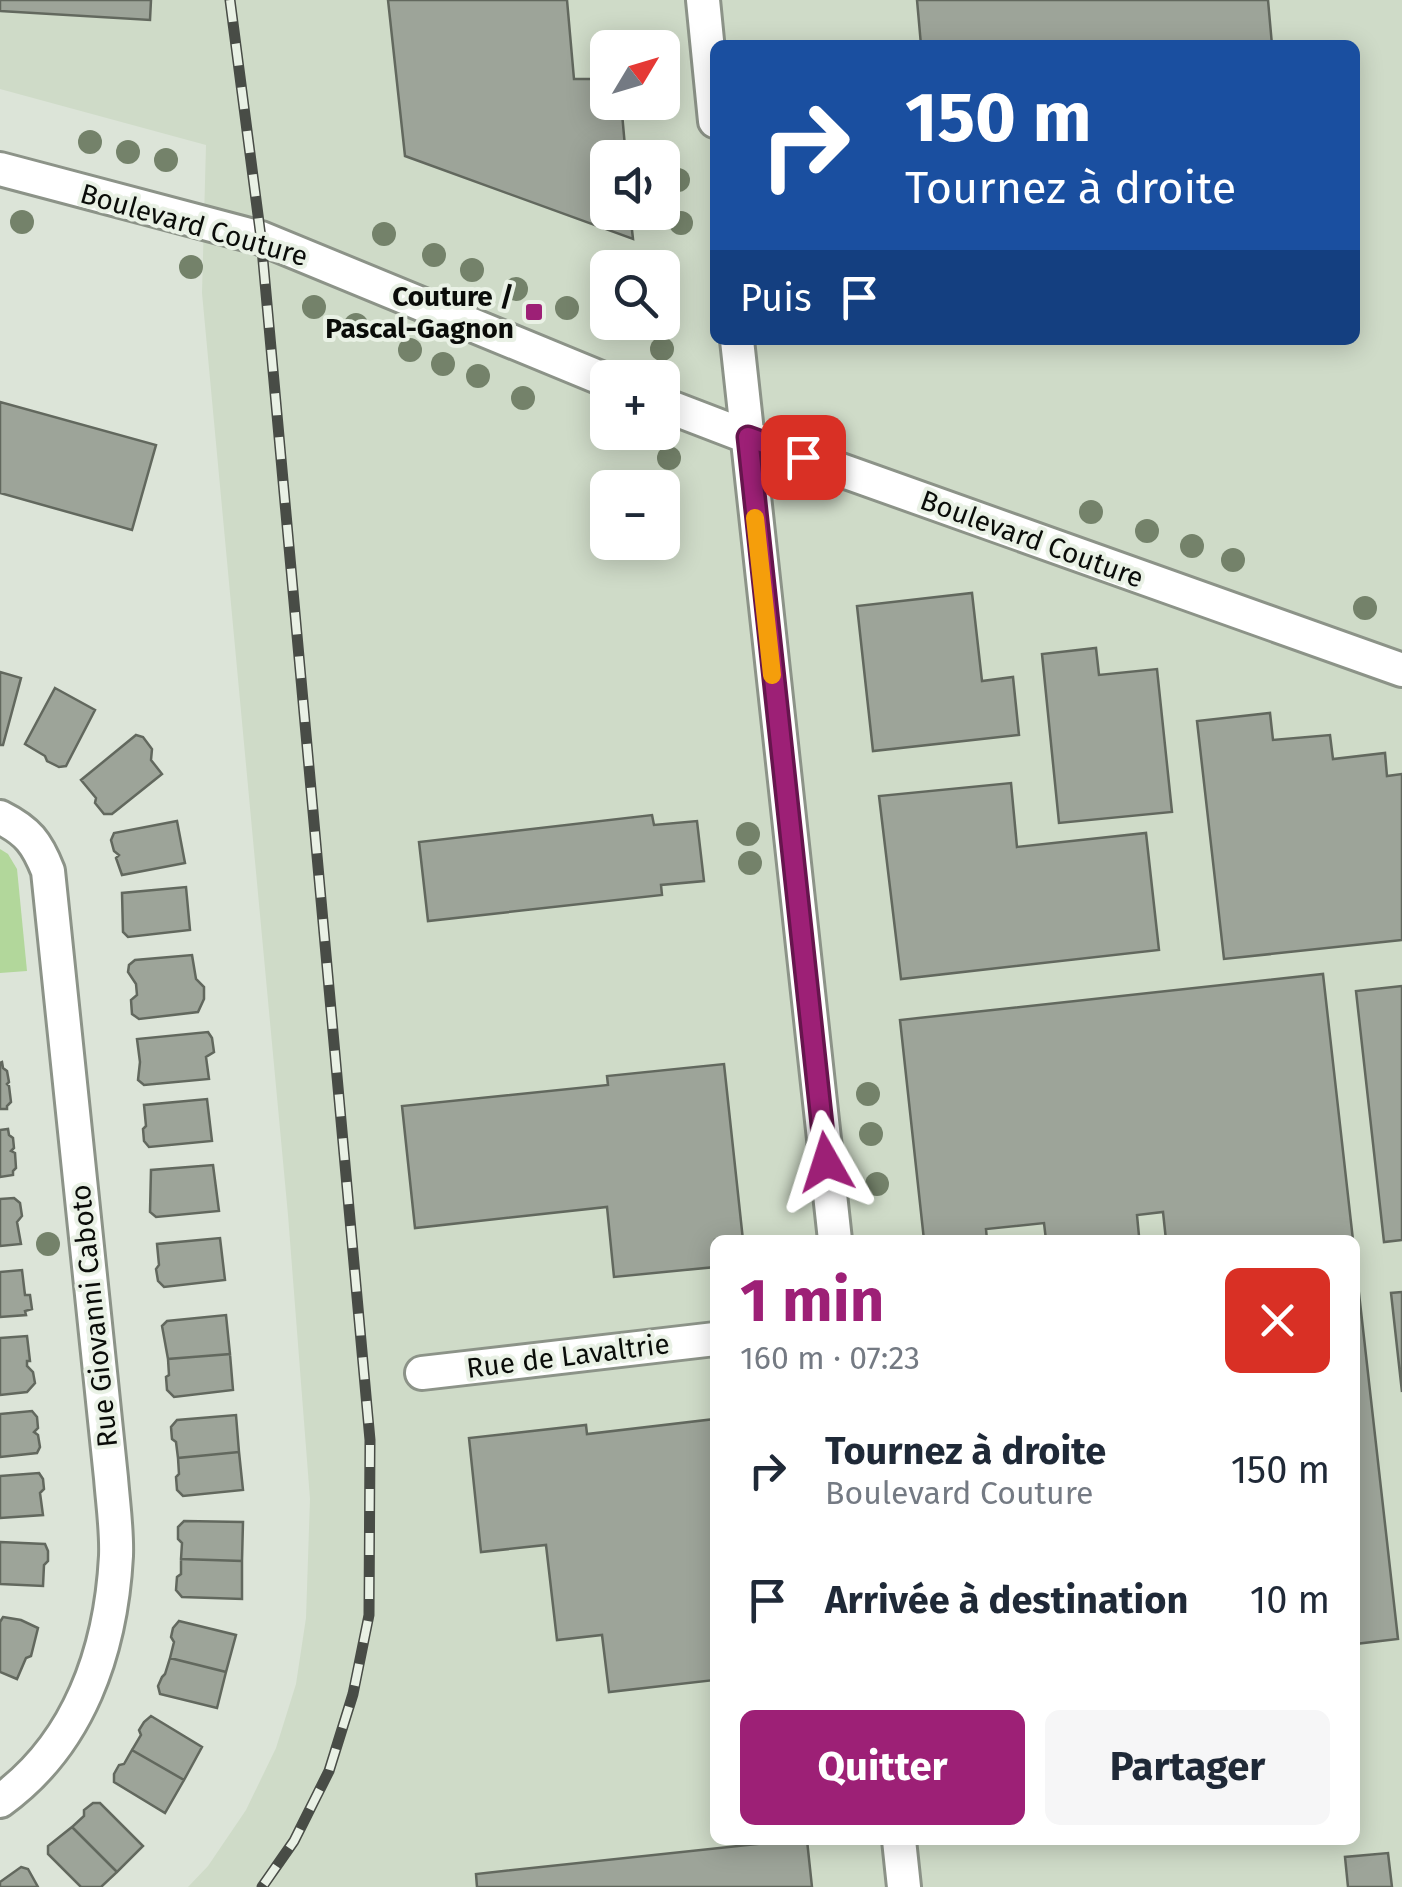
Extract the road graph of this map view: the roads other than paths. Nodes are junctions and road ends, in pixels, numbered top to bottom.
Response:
1 (704, 0) edge
2 (710, 65) edge
3 (0, 170) edge
4 (737, 345) edge
5 (590, 374) edge
6 (680, 411) edge
7 (748, 437) junction
8 (1402, 670) edge
9 (0, 816) edge
10 (834, 1235) edge
11 (710, 1339) edge
12 (422, 1373) dead end
13 (0, 1801) edge
14 (900, 1845) edge
15 (904, 1887) edge

1 - 2 street
3 - 5 street, Boulevard Couture
4 - 7 street
6 - 7 street, Boulevard Couture
7 - 8 street, Boulevard Couture
7 - 10 street
9 - 13 street, Rue Giovanni Caboto
11 - 12 street, Rue de Lavaltrie
14 - 15 street

